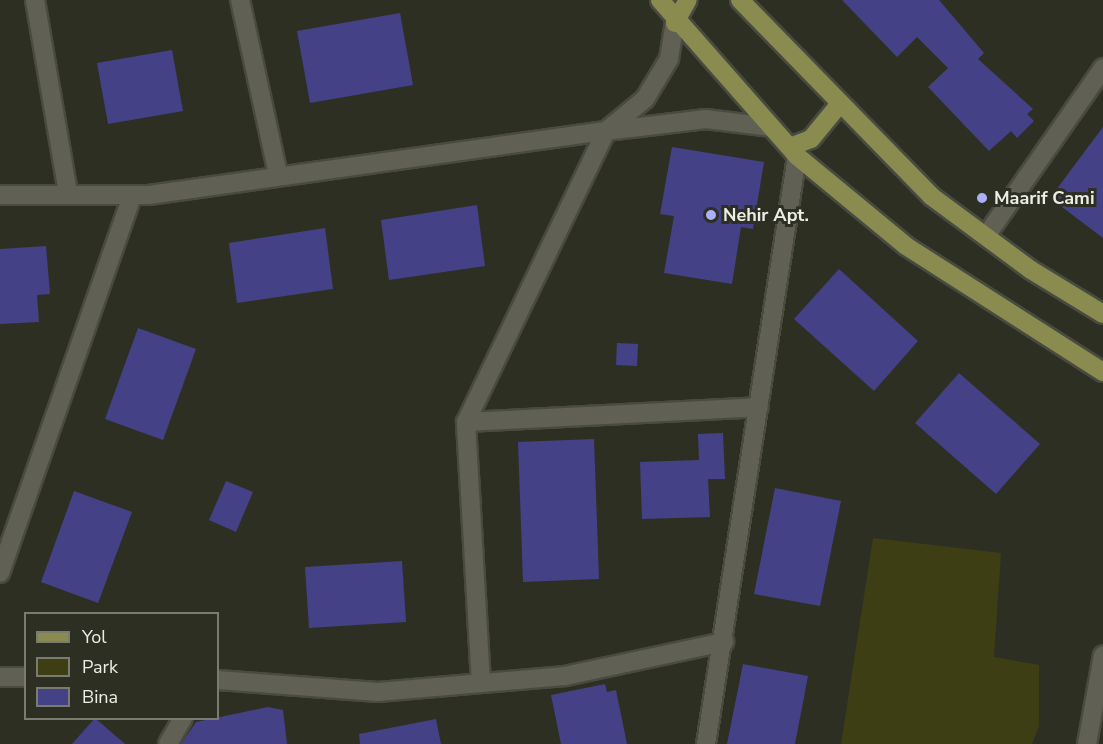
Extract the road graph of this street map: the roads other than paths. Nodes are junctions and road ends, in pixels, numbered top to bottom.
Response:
1 (34, 0) edge
2 (240, 0) edge
3 (660, 0) edge
4 (688, 0) edge
5 (740, 0) edge
6 (675, 23) junction
7 (1103, 68) edge
8 (838, 106) junction
9 (770, 127) junction
10 (606, 131) junction
11 (793, 152) junction
12 (278, 174) junction
13 (68, 193) junction
14 (0, 195) edge
15 (132, 196) junction
16 (986, 236) junction
17 (1103, 314) edge
18 (1103, 372) edge
19 (759, 407) junction
20 (465, 422) junction
21 (0, 573) edge
22 (724, 642) junction
23 (1103, 655) edge
24 (0, 677) edge
25 (24, 677) edge
26 (219, 680) edge
27 (481, 683) junction
28 (182, 720) edge
29 (168, 744) edge
30 (706, 744) edge
31 (1087, 744) edge

1 - 13 street
2 - 12 street
3 - 6 main road
4 - 6 main road
5 - 8 main road
6 - 9 main road
6 - 10 street
7 - 16 street
8 - 11 main road
8 - 16 main road
9 - 10 street
9 - 11 main road
10 - 12 street
10 - 20 street
11 - 18 main road
11 - 19 street
12 - 15 street
13 - 14 street
13 - 15 street
15 - 21 street
16 - 17 main road
19 - 20 street
19 - 22 street
20 - 27 street
22 - 27 street
22 - 30 street
23 - 31 street
24 - 25 street
26 - 27 street
28 - 29 street

